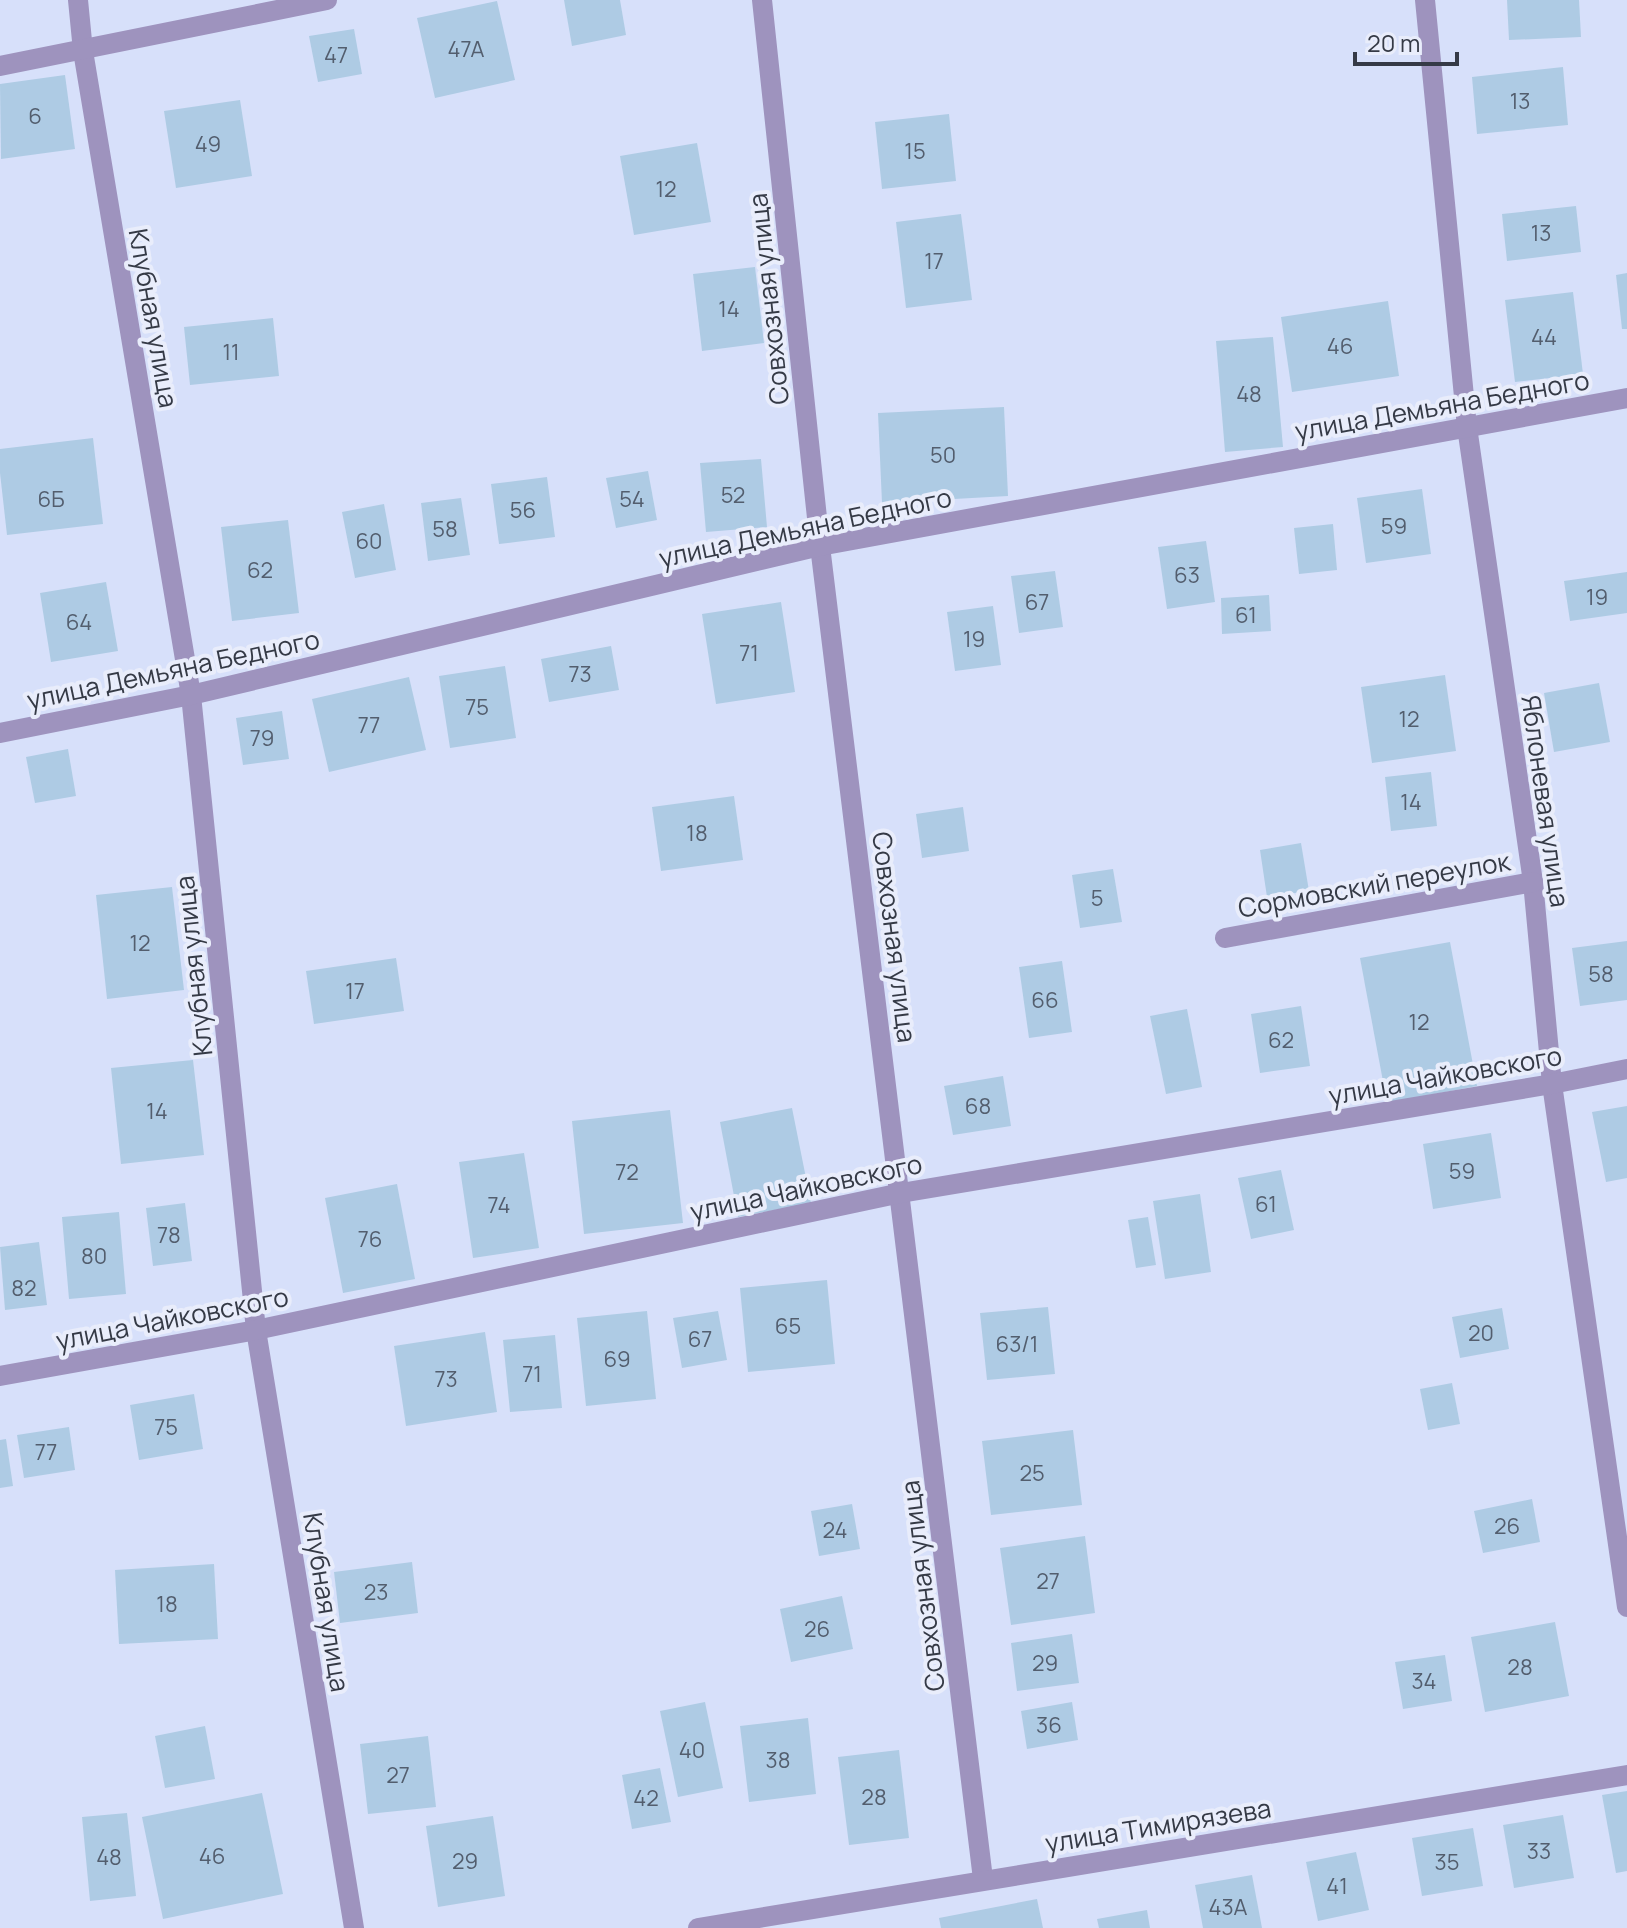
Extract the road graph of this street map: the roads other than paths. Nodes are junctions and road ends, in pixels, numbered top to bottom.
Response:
1 (78, 0) edge
2 (327, 0) edge
3 (762, 0) edge
4 (1425, 0) edge
5 (83, 51) junction
6 (0, 66) edge
7 (1627, 398) edge
8 (1467, 427) junction
9 (820, 546) junction
10 (191, 695) junction
11 (0, 733) edge
12 (1533, 882) junction
13 (1225, 938) dead end
14 (1627, 1069) edge
15 (1552, 1084) junction
16 (901, 1193) junction
17 (256, 1330) junction
18 (0, 1376) edge
19 (1627, 1607) edge
20 (1627, 1775) edge
21 (983, 1879) junction
22 (354, 1928) edge
23 (698, 1928) edge

1 - 5 street, Клубная улица
2 - 5 street
3 - 9 street, Совхозная улица
4 - 8 street, Яблоневая улица
5 - 6 street
5 - 10 street, Клубная улица
7 - 8 street, улица Демьяна Бедного
8 - 9 street, улица Демьяна Бедного
8 - 12 street, Яблоневая улица
9 - 10 street, улица Демьяна Бедного
9 - 16 street, Совхозная улица
10 - 11 street, улица Демьяна Бедного
10 - 17 street, Клубная улица
12 - 13 street, Сормовский переулок
12 - 15 street, Яблоневая улица
14 - 15 street, улица Чайковского
15 - 16 street, улица Чайковского
15 - 19 street, Яблоневая улица
16 - 17 street, улица Чайковского
16 - 21 street, Совхозная улица
17 - 18 street, улица Чайковского
17 - 22 street, Клубная улица
20 - 21 street, улица Тимирязева
21 - 23 street, улица Тимирязева

